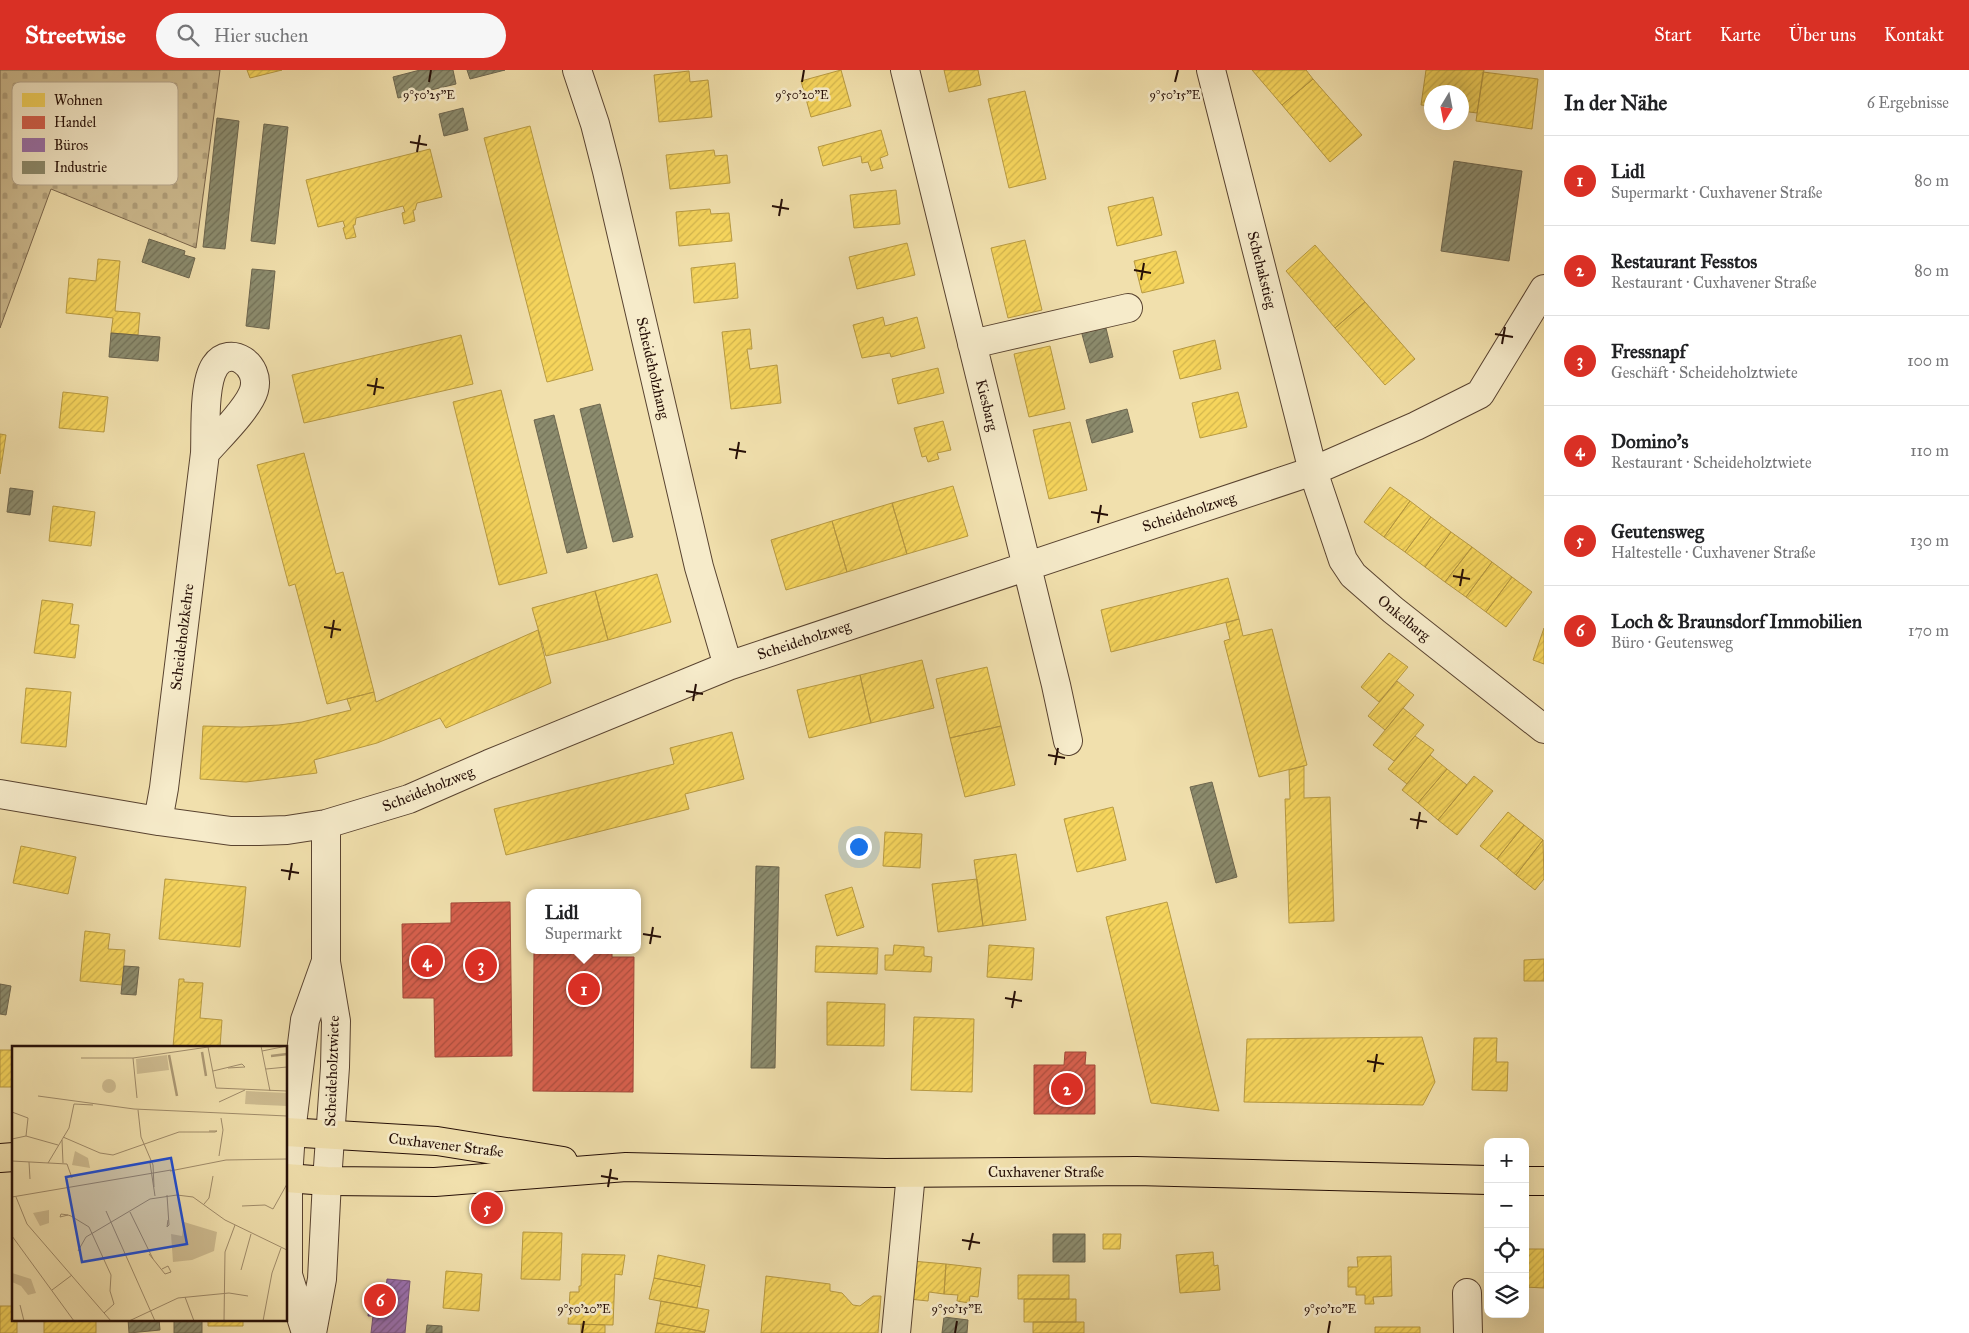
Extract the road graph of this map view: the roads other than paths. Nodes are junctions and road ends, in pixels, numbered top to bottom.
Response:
1 (577, 70) edge
2 (905, 70) edge
3 (1211, 70) edge
4 (1544, 289) edge
5 (1128, 308) dead end
6 (972, 344) junction
7 (205, 453) dead end
8 (1313, 471) junction
9 (1026, 566) junction
10 (728, 666) junction
11 (1544, 729) edge
12 (1068, 741) dead end
13 (0, 794) edge
14 (158, 821) junction
15 (326, 824) junction
16 (326, 962) junction
17 (289, 1132) edge
18 (330, 1134) junction
19 (288, 1155) edge
20 (605, 1168) junction
21 (911, 1173) junction
22 (288, 1178) edge
23 (1484, 1180) edge
24 (326, 1181) junction
25 (1529, 1181) edge
26 (1544, 1181) edge
27 (288, 1275) edge
28 (1467, 1293) dead end
29 (306, 1333) edge
30 (312, 1333) edge
31 (896, 1333) edge
32 (1468, 1333) edge

1 - 10 street, Scheideholzhang
2 - 6 street, Kiesbarg
3 - 8 street, Schehakstieg
4 - 8 street, Scheideholzweg
5 - 6 street
6 - 9 street, Kiesbarg
7 - 14 street, Scheideholzkehre
8 - 9 street, Scheideholzweg
8 - 11 street, Onkelbarg
9 - 10 street, Scheideholzweg
9 - 12 street, Kiesbarg
10 - 15 street, Scheideholzweg
13 - 14 street, Scheideholzweg
14 - 15 street, Scheideholzweg
15 - 16 street, Scheideholztwiete
16 - 17 street, Scheideholztwiete
16 - 18 street, Scheideholztwiete
17 - 18 main road, Cuxhavener Straße
17 - 19 street, Scheideholztwiete
18 - 20 main road, Cuxhavener Straße
18 - 24 street, Scheideholztwiete
20 - 21 main road, Cuxhavener Straße
20 - 24 main road, Cuxhavener Straße
21 - 23 main road, Cuxhavener Straße
21 - 31 street
22 - 24 main road, Cuxhavener Straße
24 - 30 street, Scheideholztwiete
25 - 26 main road
27 - 29 street, Scheideholztwiete
28 - 32 street

